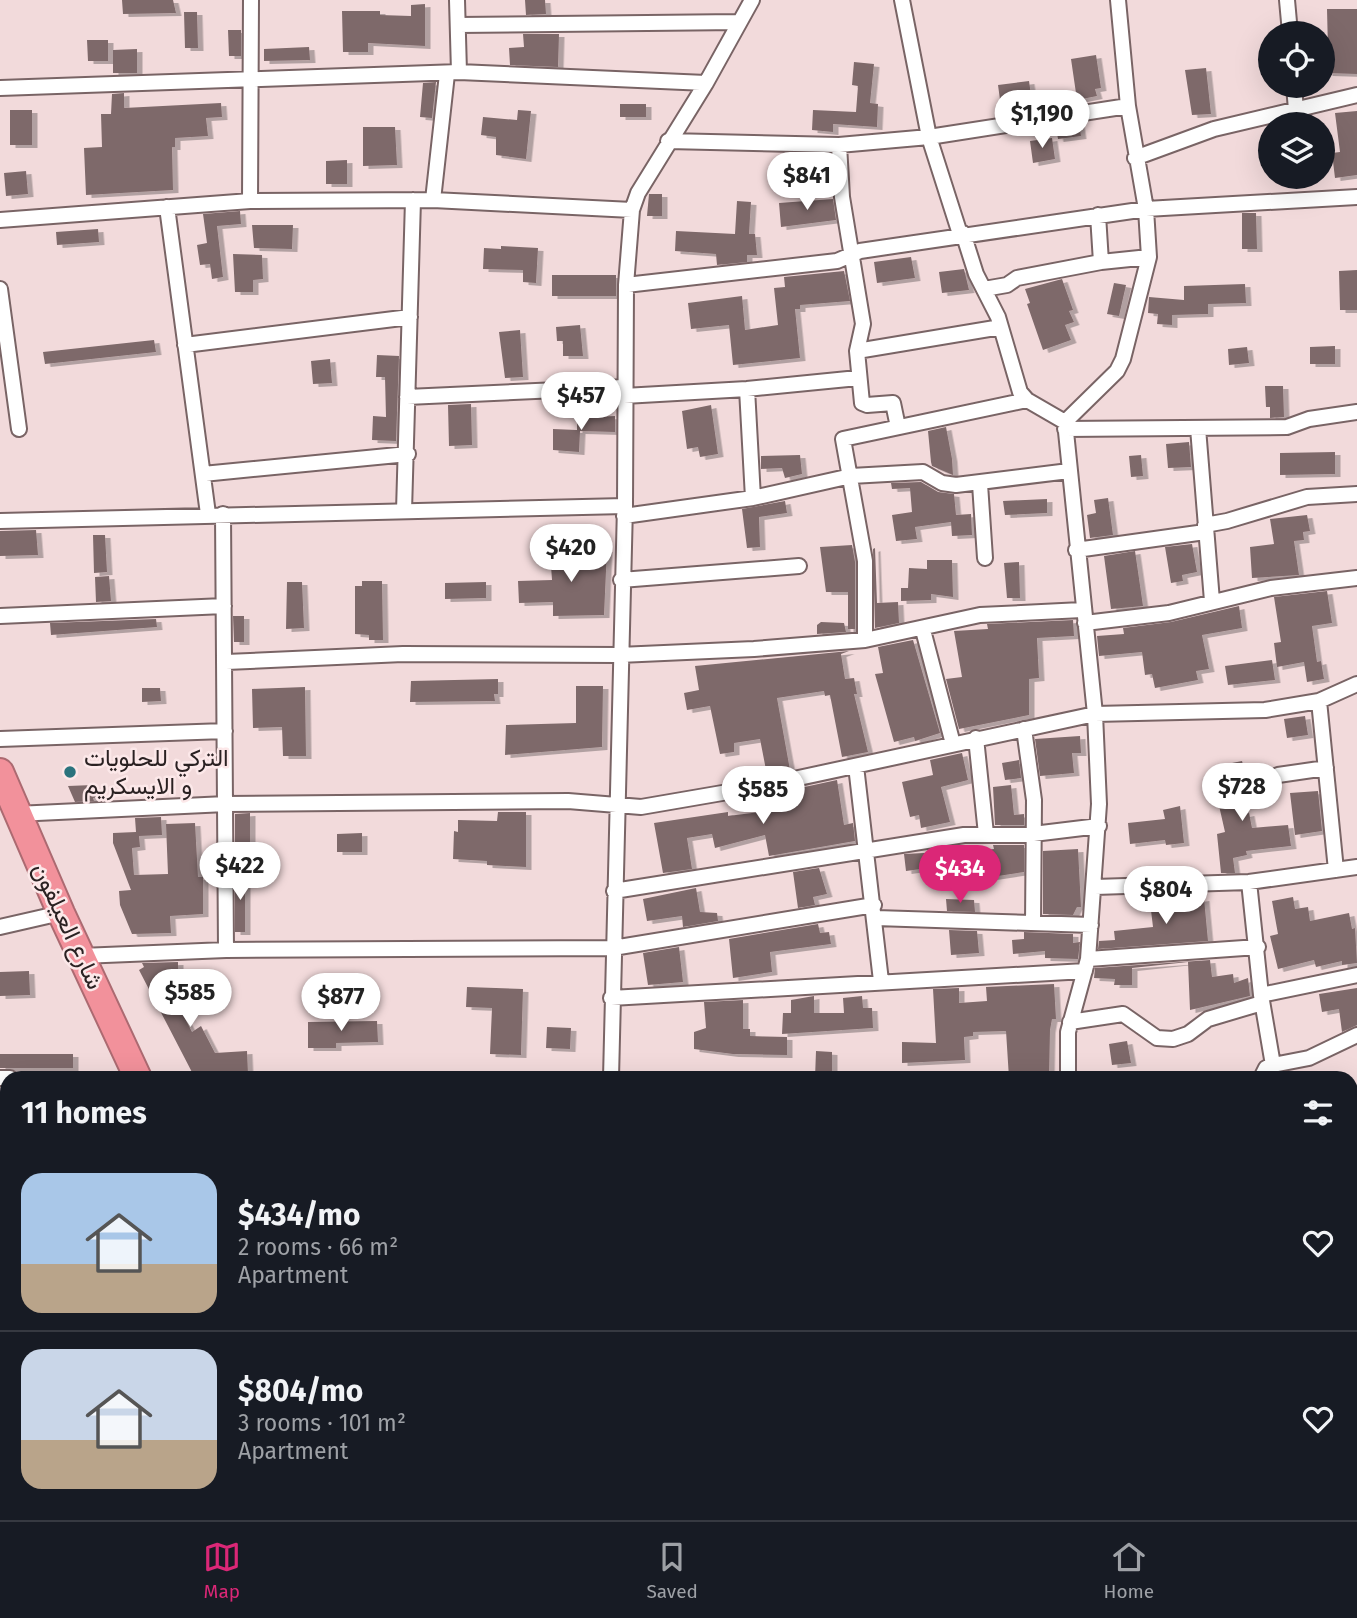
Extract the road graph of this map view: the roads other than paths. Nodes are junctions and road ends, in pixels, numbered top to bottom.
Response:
1 (251, 0) edge
2 (457, 0) edge
3 (752, 0) edge
4 (902, 0) edge
5 (1118, 0) edge
6 (1287, 0) edge
7 (1289, 21) edge
8 (739, 22) junction
9 (458, 25) junction
10 (453, 73) junction
11 (252, 80) junction
12 (706, 83) junction
13 (0, 88) edge
14 (1357, 95) edge
15 (1295, 98) edge
16 (1128, 106) junction
17 (1296, 110) junction
18 (929, 137) junction
19 (668, 141) junction
20 (839, 145) junction
21 (1135, 158) junction
22 (1357, 197) edge
23 (413, 200) junction
24 (433, 200) junction
25 (250, 201) junction
26 (167, 207) junction
27 (1146, 209) junction
28 (632, 210) junction
29 (1098, 215) junction
30 (0, 220) edge
31 (962, 234) junction
32 (851, 253) junction
33 (1149, 257) junction
34 (1101, 262) junction
35 (626, 285) junction
36 (0, 289) edge
37 (984, 289) junction
38 (410, 317) junction
39 (1001, 327) junction
40 (185, 345) junction
41 (857, 351) junction
42 (858, 378) junction
43 (747, 389) junction
44 (624, 391) junction
45 (408, 397) junction
46 (1027, 400) junction
47 (1357, 412) edge
48 (1065, 426) junction
49 (898, 427) junction
50 (1198, 428) junction
51 (19, 429) dead end
52 (408, 454) junction
53 (1069, 471) junction
54 (203, 474) junction
55 (852, 476) junction
56 (980, 484) junction
57 (1357, 494) edge
58 (752, 498) junction
59 (404, 511) junction
60 (625, 511) junction
61 (208, 514) junction
62 (223, 514) junction
63 (0, 521) edge
64 (1205, 528) junction
65 (1076, 550) junction
66 (985, 558) dead end
67 (799, 566) dead end
68 (1357, 578) edge
69 (621, 580) junction
70 (1212, 601) junction
71 (224, 606) junction
72 (0, 616) edge
73 (1084, 617) junction
74 (923, 630) junction
75 (865, 640) junction
76 (620, 655) junction
77 (226, 662) junction
78 (1357, 684) edge
79 (1320, 701) junction
80 (1095, 714) junction
81 (1024, 729) junction
82 (225, 731) junction
83 (976, 738) junction
84 (0, 739) edge
85 (953, 744) junction
86 (856, 766) junction
87 (1326, 768) junction
88 (0, 772) edge
89 (1278, 775) dead end
90 (226, 804) junction
91 (616, 806) junction
92 (16, 814) junction
93 (1099, 826) junction
94 (1034, 833) junction
95 (986, 834) junction
96 (867, 850) junction
97 (1357, 867) edge
98 (1336, 870) junction
99 (1249, 882) junction
100 (1095, 887) junction
101 (614, 891) junction
102 (875, 911) junction
103 (61, 913) junction
104 (1033, 923) junction
105 (1091, 925) junction
106 (0, 927) edge
107 (1258, 947) junction
108 (613, 948) junction
109 (226, 950) junction
110 (81, 956) junction
111 (1087, 965) junction
112 (1357, 975) edge
113 (881, 981) junction
114 (611, 999) junction
115 (1261, 999) junction
116 (1070, 1022) junction
117 (1357, 1035) edge
118 (1273, 1065) junction
119 (135, 1071) edge
120 (611, 1071) edge
121 (1068, 1071) edge
122 (1264, 1071) edge

1 - 11 street
2 - 9 street
3 - 8 street
4 - 18 street
5 - 16 street
6 - 7 street
8 - 9 street
8 - 12 street
9 - 10 street
10 - 11 street
10 - 12 street
10 - 24 street
11 - 13 street
11 - 25 street
12 - 19 street
14 - 17 street
15 - 17 street
16 - 18 street
16 - 21 street
17 - 21 street
18 - 20 street
18 - 31 street
19 - 20 street
19 - 28 street
20 - 32 street
21 - 27 street
22 - 27 street
23 - 24 street
23 - 25 street
23 - 38 street
24 - 28 street
25 - 26 street
26 - 30 street
26 - 40 street
27 - 29 street
27 - 33 street
28 - 35 street
29 - 31 street
29 - 34 street
31 - 32 street
31 - 37 street
32 - 35 street
32 - 41 street
33 - 34 street
33 - 48 street
34 - 37 street
35 - 44 street
36 - 51 street
37 - 39 street
38 - 40 street
38 - 45 street
39 - 41 street
39 - 46 street
40 - 54 street
41 - 42 street
42 - 43 street
42 - 49 street
43 - 44 street
43 - 58 street
44 - 45 street
44 - 60 street
45 - 52 street
46 - 48 street
46 - 49 street
47 - 50 street
48 - 50 street
48 - 53 street
49 - 55 street
50 - 64 street
52 - 54 street
52 - 59 street
53 - 56 street
53 - 65 street
54 - 61 street
55 - 56 street
55 - 58 street
55 - 75 street
56 - 66 street
57 - 64 street
58 - 60 street
59 - 60 street
59 - 62 street
60 - 69 street
61 - 62 street
61 - 63 street
62 - 71 street
64 - 65 street
64 - 70 street
65 - 73 street
67 - 69 street
68 - 70 street
69 - 76 street
70 - 73 street
71 - 72 street
71 - 77 street
73 - 74 street
73 - 80 street
74 - 75 street
74 - 85 street
75 - 76 street
76 - 77 street
76 - 91 street
77 - 82 street
78 - 79 street
79 - 80 street
79 - 87 street
80 - 81 street
80 - 93 street
81 - 83 street
81 - 94 street
82 - 84 street
82 - 90 street
83 - 85 street
83 - 95 street
85 - 86 street
86 - 91 street
86 - 96 street
87 - 89 street
87 - 98 street
88 - 92 highway, شارع العيلفون
90 - 91 street
90 - 92 street
90 - 109 street
91 - 101 street
92 - 103 highway, شارع العيلفون
93 - 94 street
93 - 100 street
94 - 95 street
94 - 104 street
95 - 96 street
96 - 101 street
96 - 102 street
97 - 98 street
98 - 99 street
99 - 100 street
99 - 107 street
100 - 105 street
101 - 108 street
102 - 104 street
102 - 108 street
102 - 113 street
103 - 106 street
103 - 110 highway, شارع العيلفون
104 - 105 street
105 - 111 street
107 - 111 street
107 - 115 street
108 - 109 street
108 - 114 street
109 - 110 street
110 - 119 highway, شارع العيلفون
111 - 113 street
111 - 116 street
112 - 115 street
113 - 114 street
114 - 120 street
115 - 116 street
115 - 118 street
116 - 121 street
117 - 118 street
118 - 122 street

